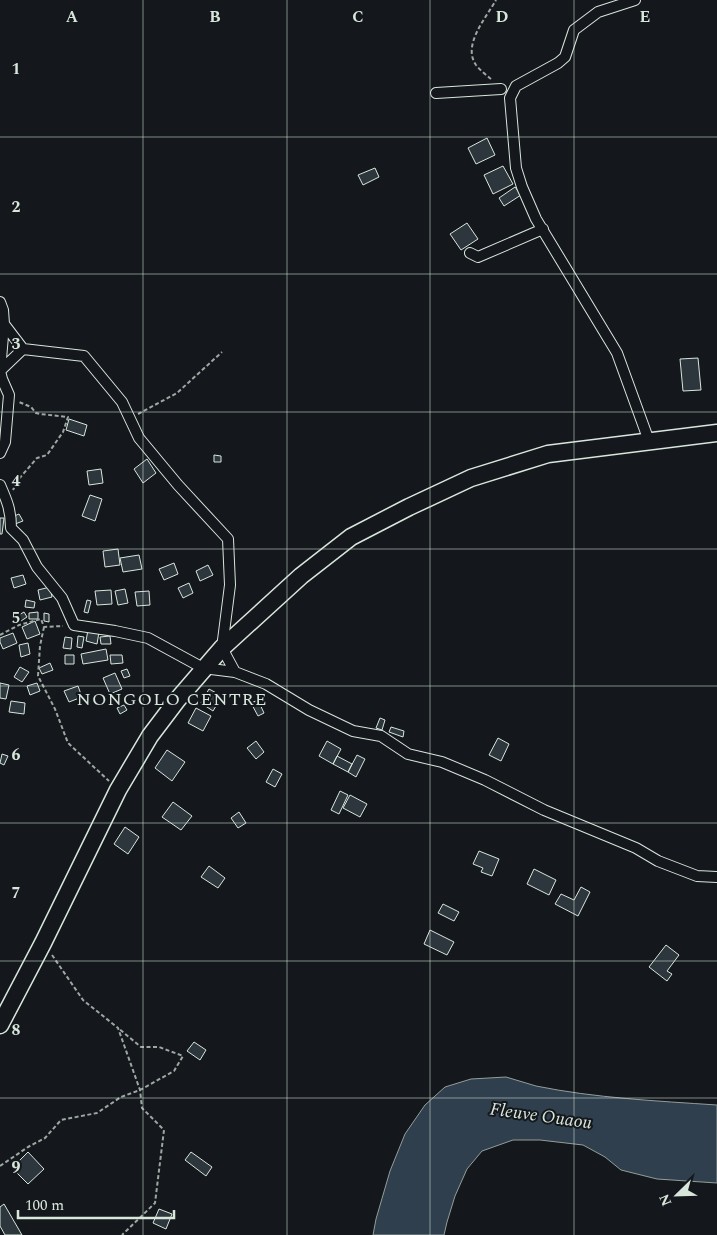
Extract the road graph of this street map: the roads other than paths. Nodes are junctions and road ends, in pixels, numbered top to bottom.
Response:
1 (635, 0) edge
2 (501, 89) road end
3 (436, 93) dead end
4 (543, 230) junction
5 (470, 253) dead end
6 (0, 302) edge
7 (4, 324) junction
8 (23, 349) junction
9 (0, 371) edge
10 (717, 433) edge
11 (649, 441) junction
12 (0, 453) edge
13 (0, 485) edge
14 (222, 648) junction
15 (203, 668) junction
16 (235, 672) junction
17 (717, 877) edge
18 (0, 1025) edge

1 - 4 street
2 - 3 street
4 - 5 street
4 - 11 street
6 - 7 street
7 - 8 street
7 - 9 street
8 - 9 street
8 - 14 street
9 - 12 street
10 - 11 highway
11 - 14 highway
13 - 15 street
14 - 15 highway
14 - 16 street
15 - 16 street
15 - 18 highway
16 - 17 street

